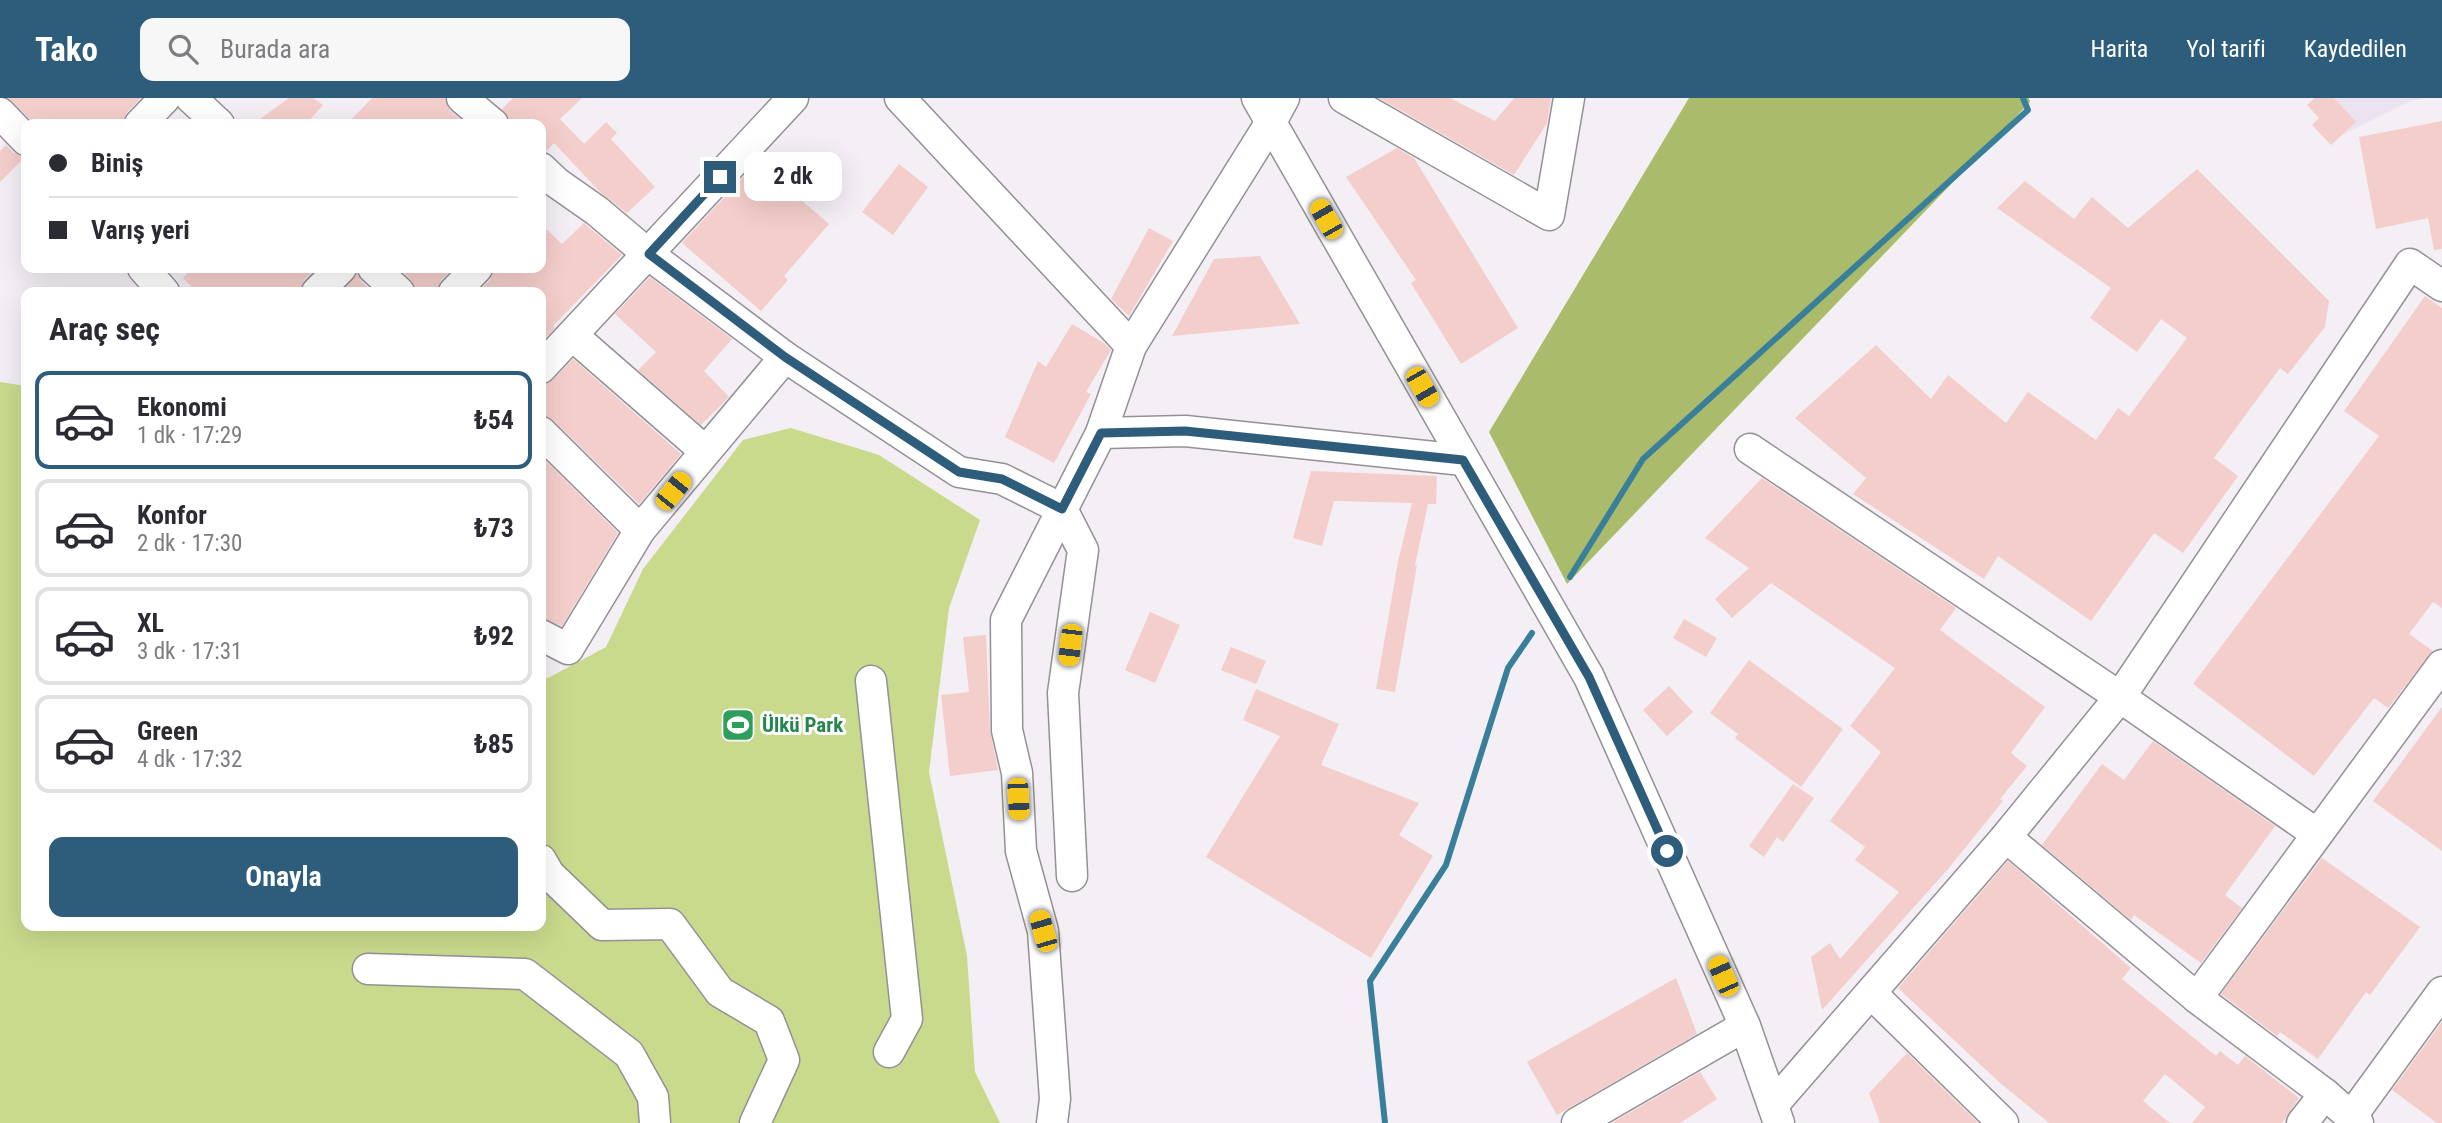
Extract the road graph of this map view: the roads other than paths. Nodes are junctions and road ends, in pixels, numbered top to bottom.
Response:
1 (165, 98) edge
2 (191, 98) edge
3 (900, 98) edge
4 (1344, 98) edge
5 (1569, 98) edge
6 (791, 99) edge
7 (1271, 106) edge
8 (0, 113) edge
9 (145, 119) edge
10 (214, 119) edge
11 (21, 135) edge
12 (546, 184) edge
13 (649, 254) junction
14 (147, 273) edge
15 (336, 273) edge
16 (378, 273) edge
17 (472, 273) edge
18 (2442, 286) edge
19 (160, 287) edge
20 (322, 287) edge
21 (394, 287) edge
22 (459, 287) edge
23 (572, 335) junction
24 (1131, 345) junction
25 (785, 357) junction
26 (546, 363) edge
27 (1101, 433) junction
28 (546, 437) edge
29 (1750, 449) dead end
30 (705, 451) junction
31 (1463, 460) junction
32 (1062, 509) junction
33 (640, 530) junction
34 (546, 638) edge
35 (2442, 665) edge
36 (871, 681) dead end
37 (2120, 697) junction
38 (2317, 834) junction
39 (2006, 837) junction
40 (546, 869) edge
41 (1072, 876) dead end
42 (368, 969) dead end
43 (2442, 992) edge
44 (1872, 994) junction
45 (2197, 998) junction
46 (1745, 1026) junction
47 (889, 1052) dead end
48 (2325, 1094) junction
49 (1776, 1114) edge
50 (2354, 1120) edge
51 (655, 1123) edge
52 (755, 1123) edge
53 (1052, 1123) edge
54 (1577, 1123) edge
55 (2003, 1123) edge
56 (2302, 1123) edge

1 - 9 street
2 - 10 street
3 - 24 street
4 - 5 street
6 - 13 street
7 - 24 street
7 - 31 street
8 - 11 street
12 - 13 street
13 - 23 street
13 - 25 street
14 - 19 street
15 - 20 street
16 - 21 street
17 - 22 street
18 - 37 street
23 - 26 street
23 - 30 street
24 - 27 street
25 - 30 street
25 - 32 street
27 - 31 street
27 - 32 street
28 - 33 street
29 - 37 street
30 - 33 street
31 - 46 street
32 - 41 street
32 - 53 street
33 - 34 street
35 - 38 street
36 - 47 street
37 - 38 street
37 - 39 street
38 - 45 street
39 - 44 street
39 - 45 street
40 - 52 street
42 - 51 street
43 - 50 street
44 - 49 street
44 - 55 street
45 - 48 street
46 - 49 street
46 - 54 street
48 - 50 street
48 - 56 street

